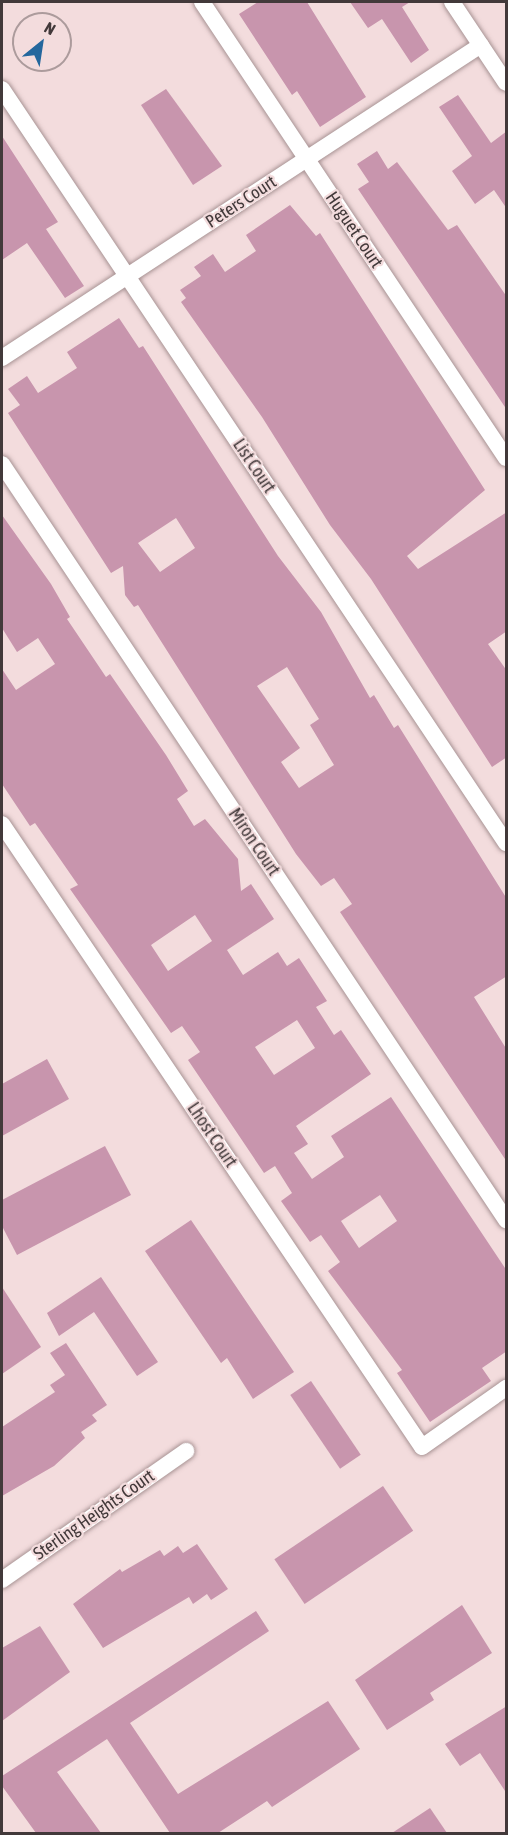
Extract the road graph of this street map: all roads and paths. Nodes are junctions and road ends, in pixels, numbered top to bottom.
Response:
1 (202, 2) edge
2 (452, 2) edge
3 (481, 45) junction
4 (507, 83) edge
5 (2, 89) edge
6 (307, 159) junction
7 (127, 276) junction
8 (2, 358) edge
9 (507, 458) edge
10 (2, 464) edge
11 (2, 824) edge
12 (507, 843) edge
13 (507, 1220) edge
14 (507, 1388) edge
15 (186, 1451) dead end
16 (2, 1580) edge

1 - 6 street, Huguet Court
2 - 3 street
3 - 4 street
3 - 6 street, Peters Court
5 - 7 street, List Court
6 - 7 street, Peters Court
6 - 9 street, Huguet Court
7 - 8 street, Peters Court
7 - 12 street, List Court
10 - 13 street, Miron Court
11 - 14 street, Lhost Court
15 - 16 street, Sterling Heights Court

